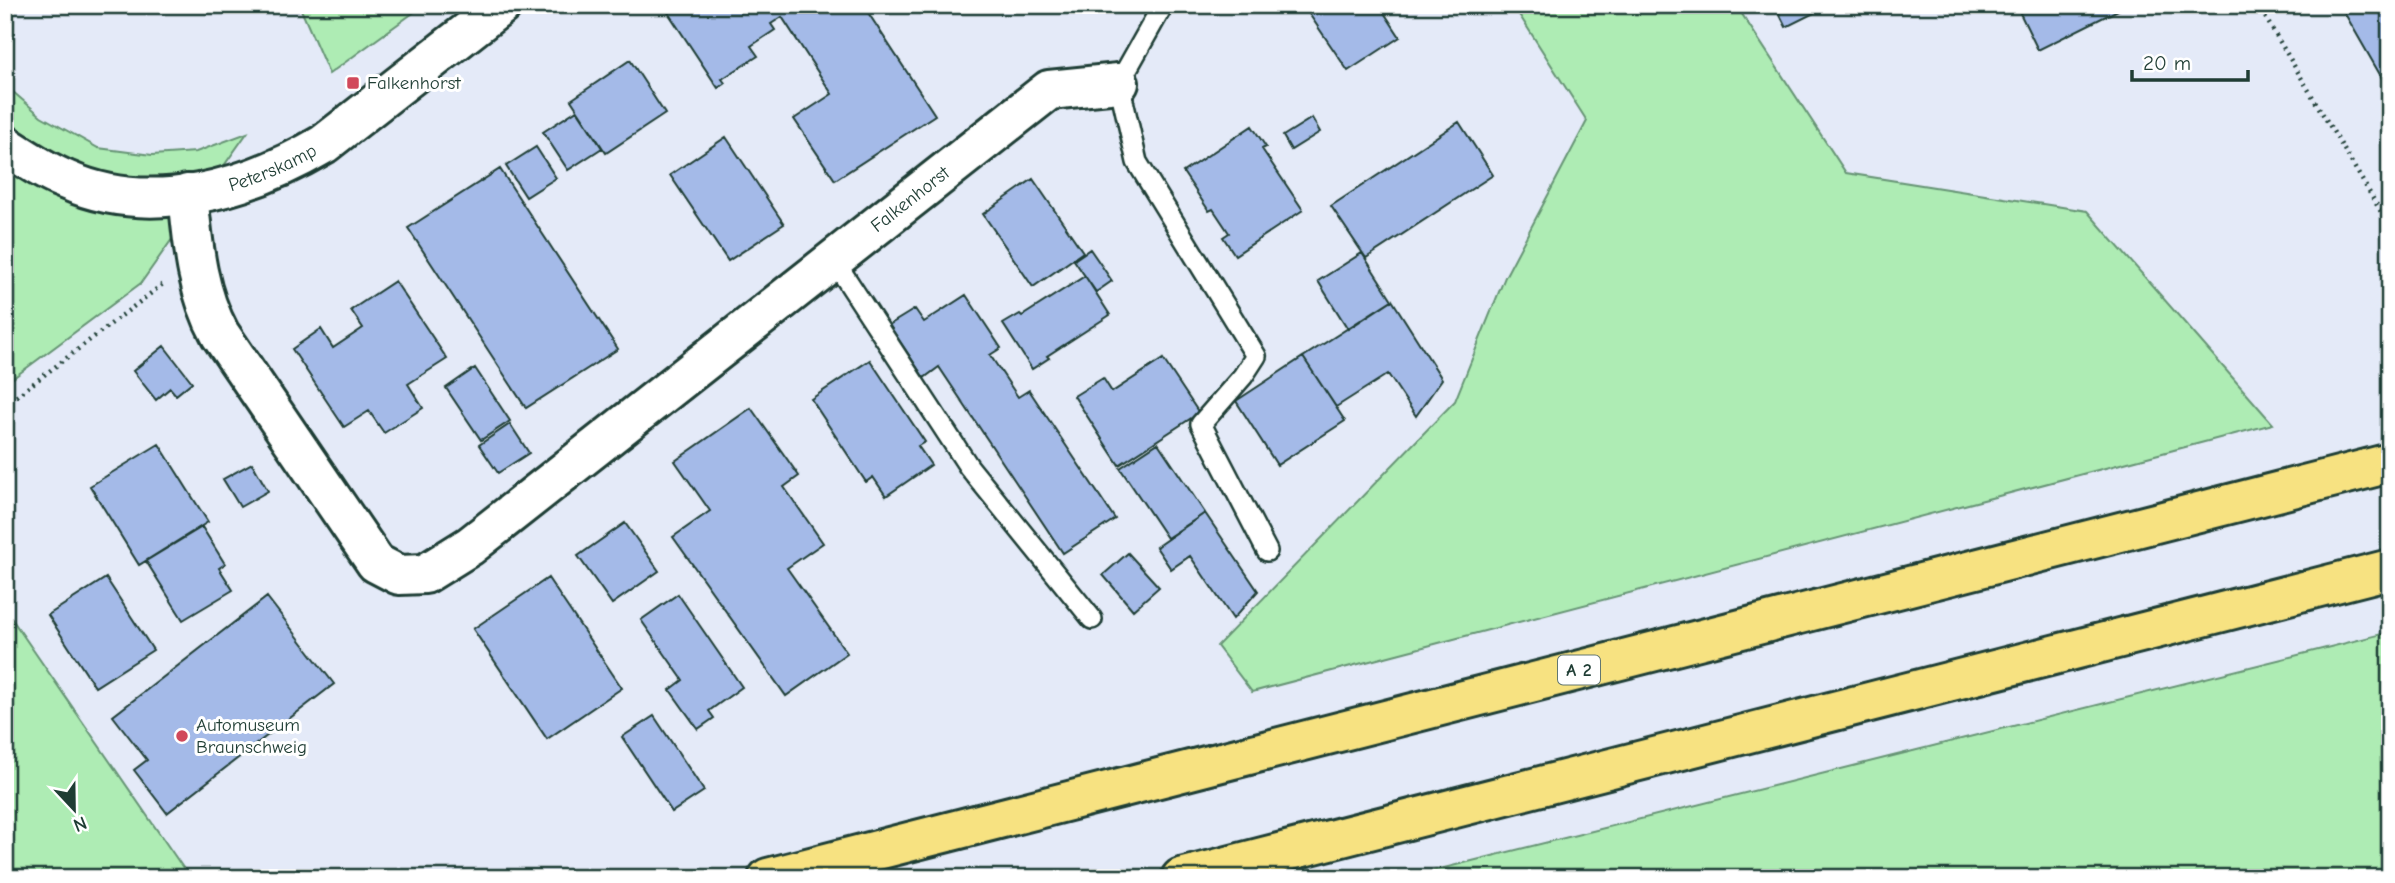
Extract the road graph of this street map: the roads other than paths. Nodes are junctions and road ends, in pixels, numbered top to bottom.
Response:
1 (502, 5) edge
2 (1163, 5) edge
3 (1119, 83) junction
4 (5, 145) edge
5 (188, 194) junction
6 (833, 259) junction
7 (2390, 463) edge
8 (1266, 551) dead end
9 (2390, 569) edge
10 (1092, 619) dead end
11 (768, 878) edge
12 (1181, 878) edge

1 - 5 street, Peterskamp
2 - 3 lane
3 - 6 street, Falkenhorst
3 - 8 lane
4 - 5 street, Peterskamp
5 - 6 street, Falkenhorst
6 - 10 lane
7 - 11 highway, A 2
9 - 12 highway

